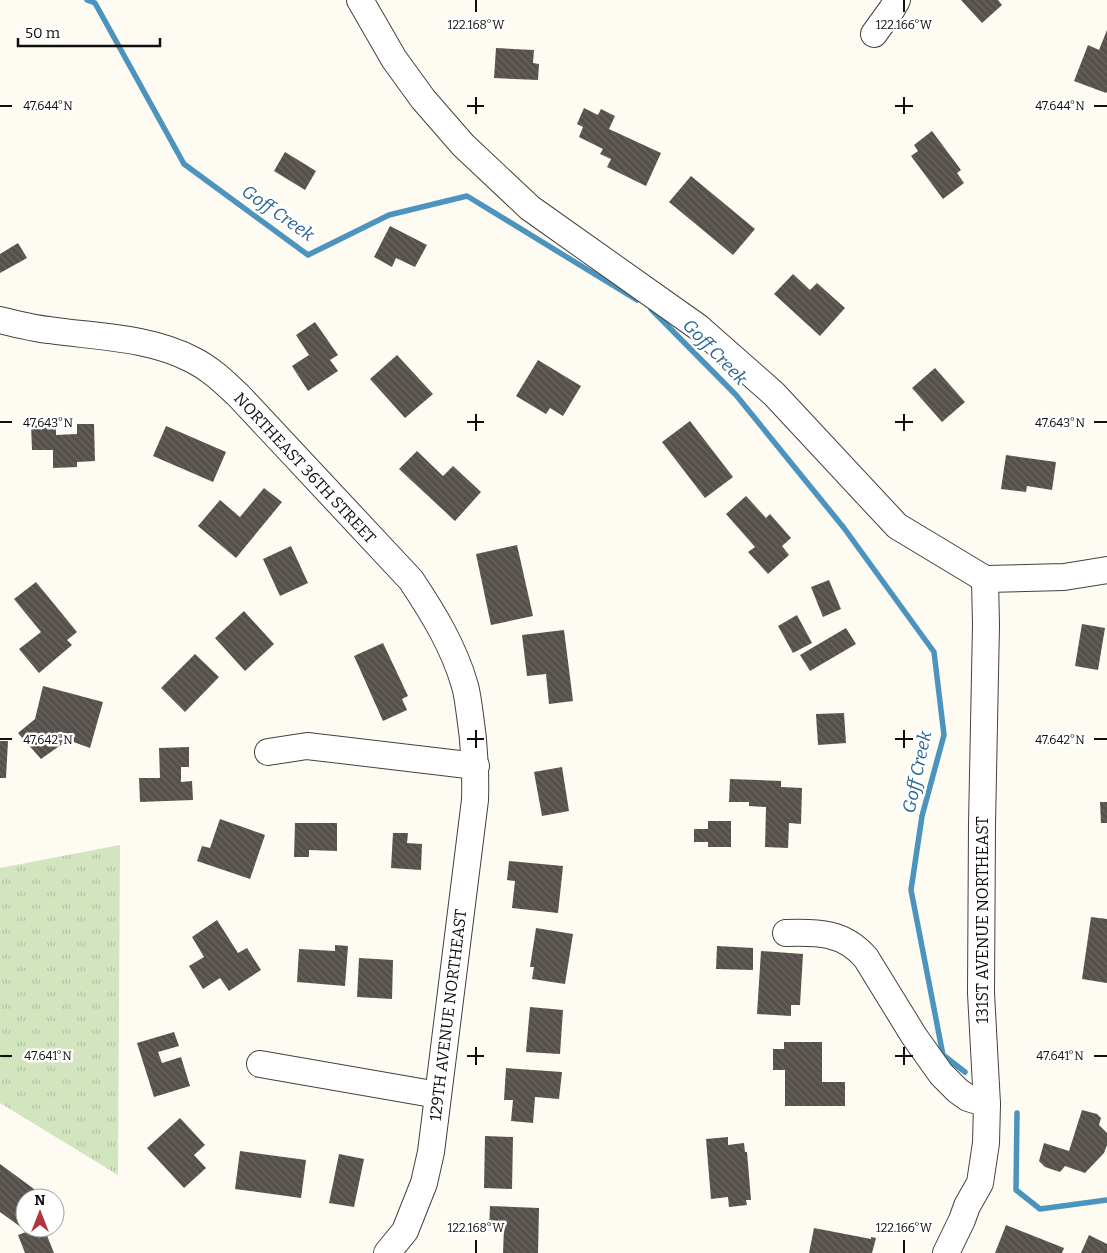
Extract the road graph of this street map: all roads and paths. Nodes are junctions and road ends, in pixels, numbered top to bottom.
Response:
1 (360, 0) edge
2 (897, 0) edge
3 (874, 34) dead end
4 (0, 320) edge
5 (1107, 570) edge
6 (985, 579) junction
7 (268, 752) dead end
8 (476, 766) junction
9 (786, 933) dead end
10 (260, 1064) dead end
11 (438, 1095) junction
12 (987, 1104) junction
13 (387, 1253) edge
14 (946, 1253) edge

1 - 6 street
2 - 3 street
4 - 8 street, NORTHEAST 36TH STREET
5 - 6 street
6 - 12 street, 131ST AVENUE NORTHEAST
7 - 8 street
8 - 11 street, 129TH AVENUE NORTHEAST
9 - 12 street
10 - 11 street
11 - 13 street, 129TH AVENUE NORTHEAST
12 - 14 street, 131ST AVENUE NORTHEAST

